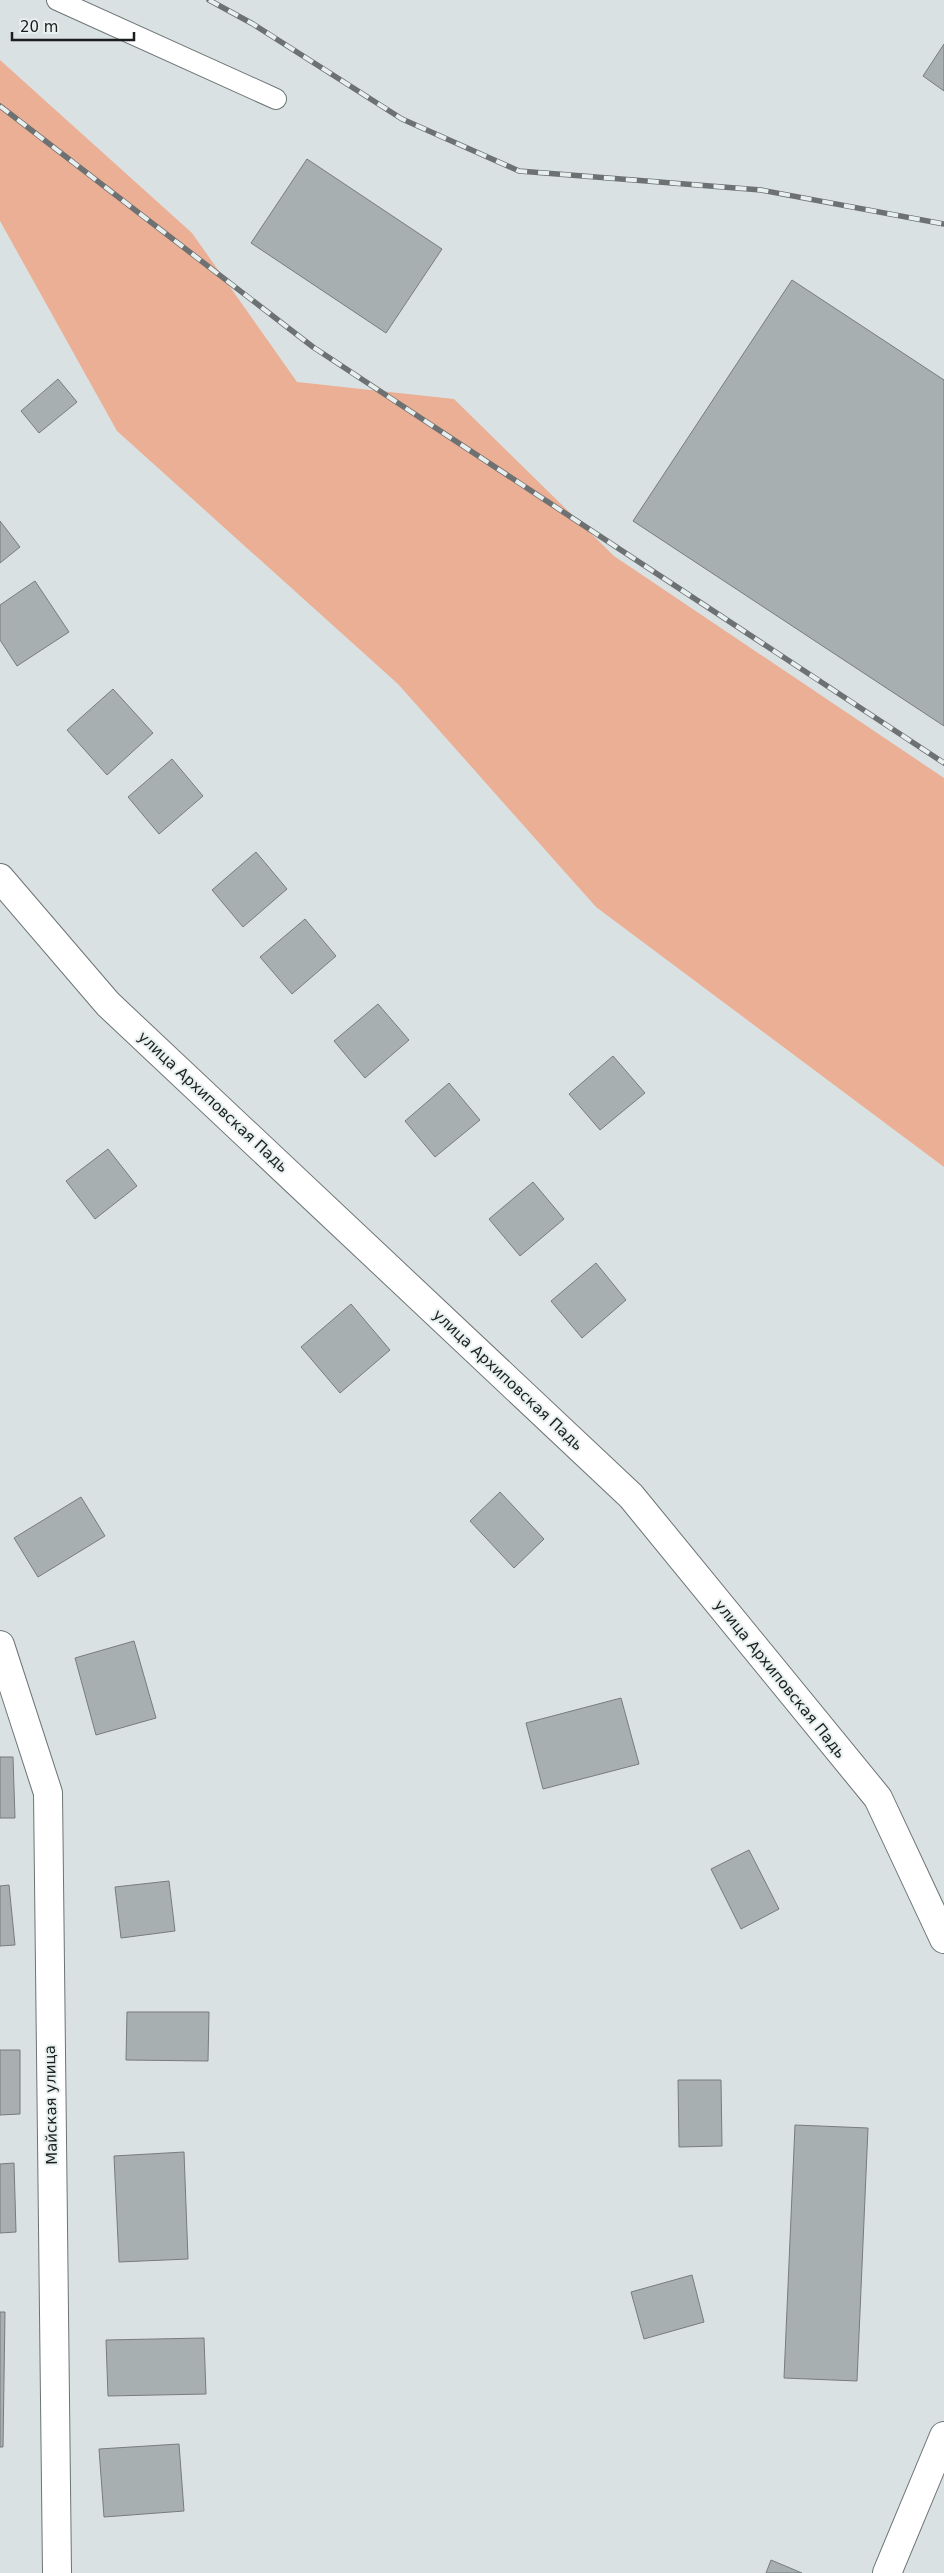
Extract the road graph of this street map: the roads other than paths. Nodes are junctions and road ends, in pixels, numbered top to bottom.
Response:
1 (56, 0) edge
2 (276, 99) dead end
3 (0, 878) edge
4 (0, 1645) edge
5 (944, 1939) edge
6 (944, 2436) edge
7 (57, 2573) edge
8 (887, 2573) edge

1 - 2 lane
3 - 5 street, улица Архиповская Падь
4 - 7 street, Майская улица
6 - 8 street

